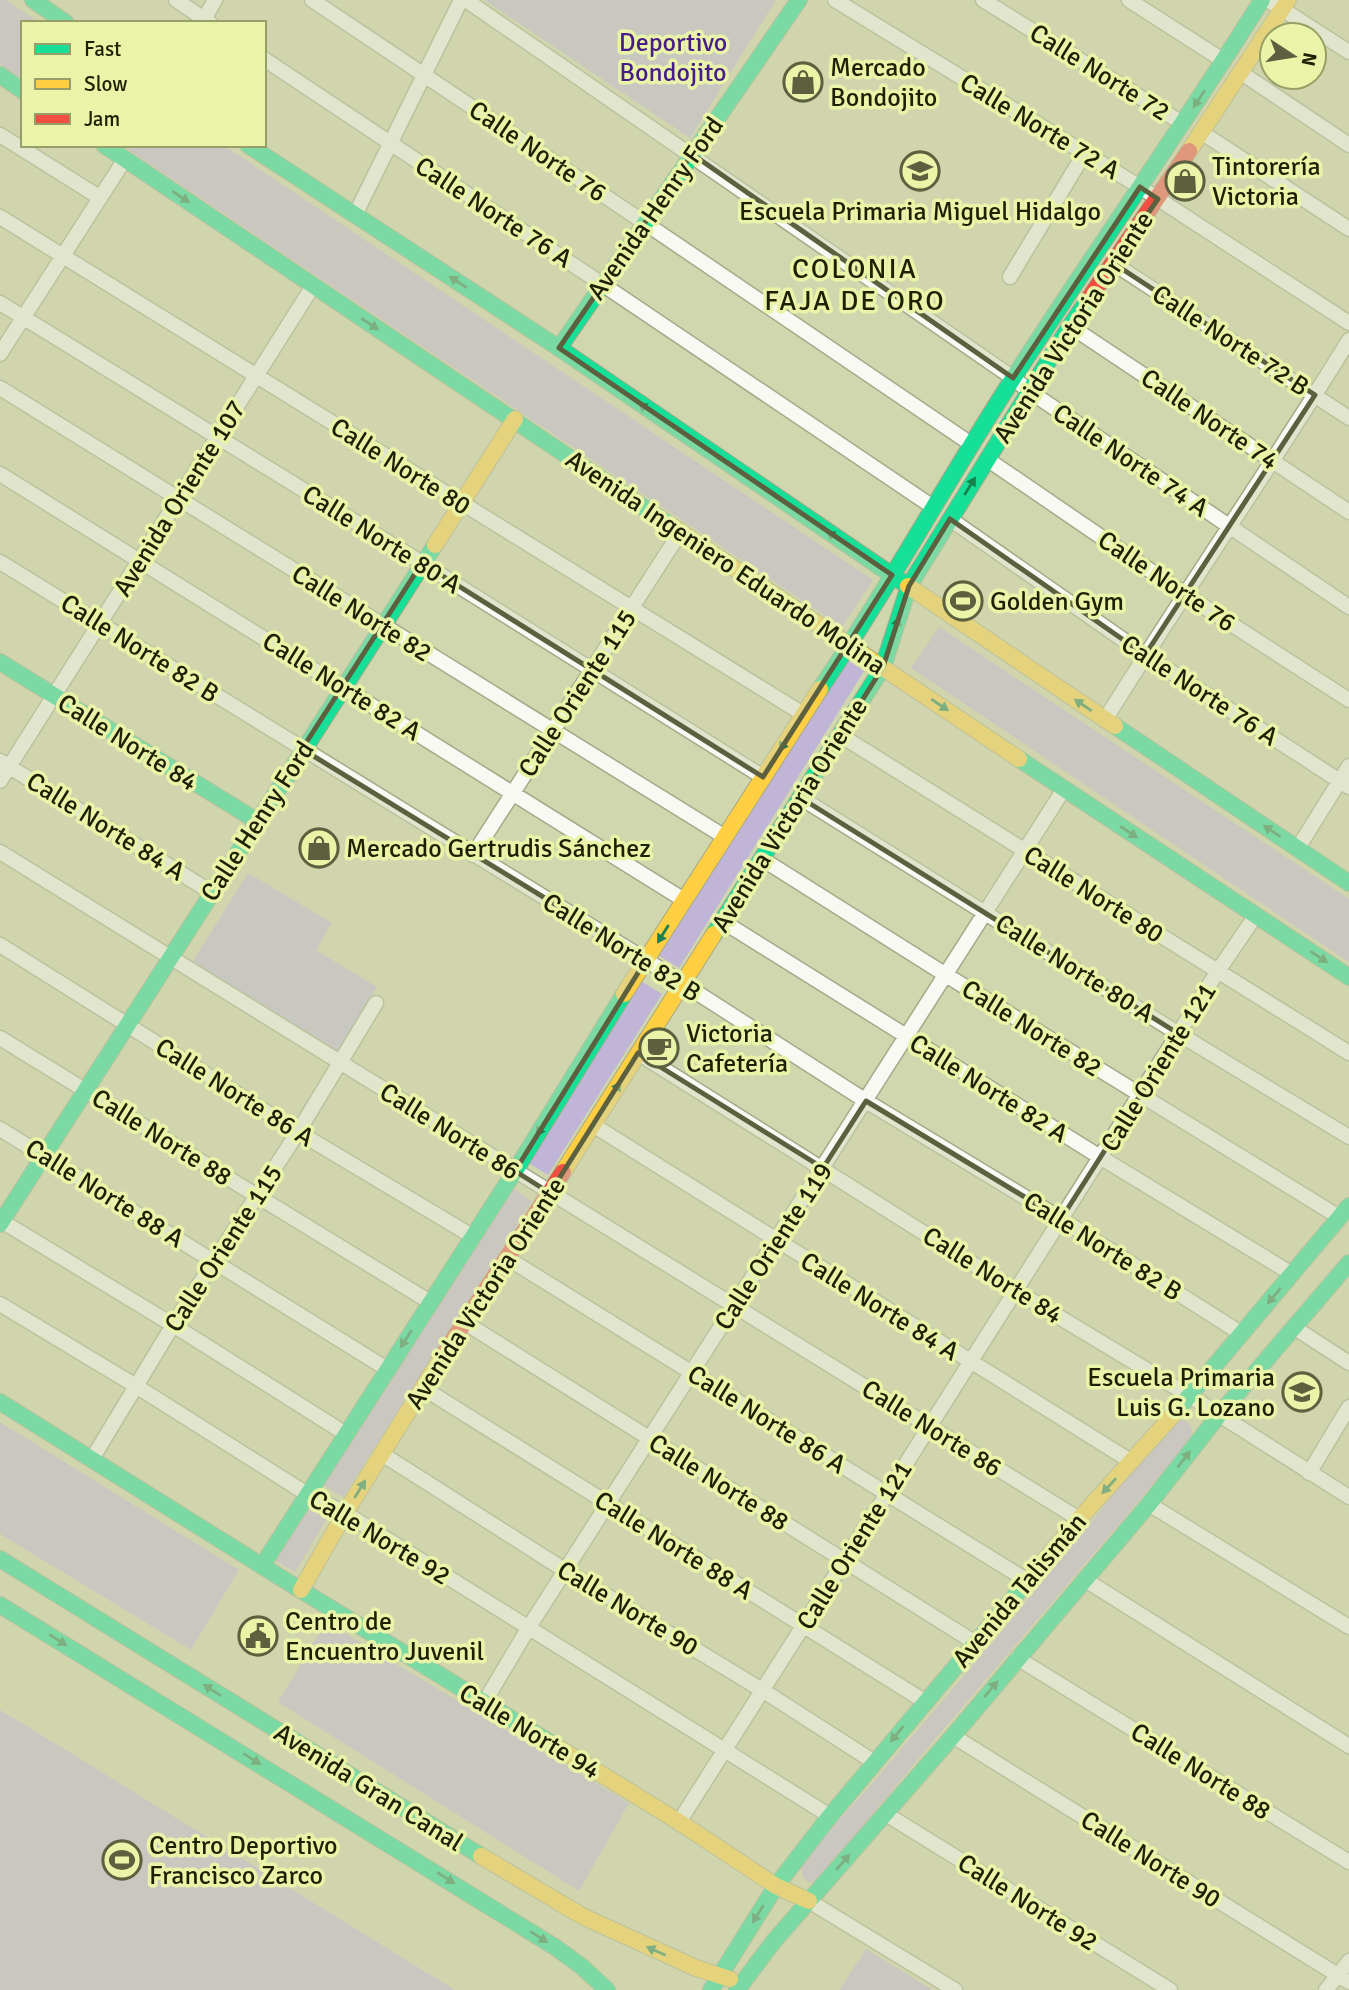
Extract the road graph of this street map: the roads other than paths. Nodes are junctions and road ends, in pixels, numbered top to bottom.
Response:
1 (33, 0) edge
2 (176, 0) edge
3 (215, 0) edge
4 (312, 0) edge
5 (464, 0) edge
6 (799, 0) edge
7 (835, 0) edge
8 (983, 0) edge
9 (1129, 0) edge
10 (1262, 0) edge
11 (1280, 3) edge
12 (63, 21) edge
13 (205, 21) edge
14 (1349, 52) edge
15 (266, 60) edge
16 (1224, 61) junction
17 (1240, 72) junction
18 (0, 75) edge
19 (424, 75) junction
20 (21, 90) edge
21 (1182, 123) junction
22 (1201, 132) junction
23 (0, 135) edge
24 (391, 144) junction
25 (1349, 145) edge
26 (107, 147) edge
27 (251, 147) edge
28 (692, 154) junction
29 (1084, 154) junction
30 (125, 159) junction
31 (1140, 187) junction
32 (99, 197) junction
33 (1158, 198) junction
34 (355, 215) junction
35 (0, 217) edge
36 (645, 223) junction
37 (1349, 229) edge
38 (63, 255) junction
39 (1114, 263) junction
40 (1010, 277) dead end
41 (602, 284) junction
42 (313, 286) junction
43 (0, 303) edge
44 (23, 317) junction
45 (1349, 323) edge
46 (1070, 326) junction
47 (1349, 340) edge
48 (559, 348) junction
49 (0, 354) edge
50 (255, 376) junction
51 (1013, 378) junction
52 (0, 388) edge
53 (1029, 391) junction
54 (1315, 395) junction
55 (1349, 418) edge
56 (515, 419) junction
57 (217, 436) junction
58 (971, 444) junction
59 (987, 459) junction
60 (1273, 461) junction
61 (0, 474) edge
62 (179, 499) junction
63 (461, 503) junction
64 (933, 507) junction
65 (1349, 512) edge
66 (950, 519) junction
67 (1230, 528) junction
68 (681, 531) junction
69 (140, 560) junction
70 (0, 562) edge
71 (422, 563) junction
72 (892, 575) junction
73 (909, 586) junction
74 (1186, 595) junction
75 (1349, 607) edge
76 (632, 608) junction
77 (100, 622) junction
78 (383, 625) junction
79 (850, 645) junction
80 (1145, 655) junction
81 (0, 663) edge
82 (883, 667) junction
83 (593, 670) junction
84 (344, 687) junction
85 (53, 695) junction
86 (1349, 700) edge
87 (803, 714) junction
88 (1105, 720) junction
89 (553, 732) junction
90 (840, 735) junction
91 (302, 749) junction
92 (5, 764) edge
93 (1349, 766) edge
94 (763, 777) junction
95 (0, 781) edge
96 (1344, 784) edge
97 (1064, 789) junction
98 (513, 793) junction
99 (801, 798) junction
100 (257, 821) junction
101 (725, 837) junction
102 (1298, 848) junction
103 (1024, 850) junction
104 (0, 852) edge
105 (473, 855) junction
106 (762, 859) junction
107 (1349, 883) edge
108 (211, 892) junction
109 (684, 900) junction
110 (986, 913) junction
111 (1256, 915) junction
112 (723, 921) junction
113 (0, 945) edge
114 (169, 957) junction
115 (646, 960) junction
116 (1218, 971) junction
117 (946, 975) junction
118 (1349, 977) edge
119 (682, 983) junction
120 (376, 1003) dead end
121 (128, 1024) junction
122 (1179, 1034) junction
123 (907, 1037) junction
124 (0, 1038) edge
125 (638, 1053) junction
126 (1349, 1053) edge
127 (339, 1062) junction
128 (86, 1090) junction
129 (1140, 1094) junction
130 (866, 1101) junction
131 (593, 1125) junction
132 (0, 1129) edge
133 (298, 1132) junction
134 (1349, 1137) edge
135 (45, 1156) junction
136 (1100, 1157) junction
137 (823, 1168) junction
138 (515, 1171) junction
139 (550, 1193) junction
140 (256, 1195) junction
141 (1344, 1212) edge
142 (1061, 1219) junction
143 (1, 1222) edge
144 (472, 1236) junction
145 (776, 1241) junction
146 (507, 1258) junction
147 (215, 1261) junction
148 (1349, 1263) edge
149 (1292, 1273) junction
150 (1016, 1291) junction
151 (430, 1303) junction
152 (0, 1304) edge
153 (734, 1306) junction
154 (464, 1322) junction
155 (173, 1325) junction
156 (1295, 1328) junction
157 (1242, 1334) junction
158 (970, 1363) junction
159 (1349, 1363) edge
160 (387, 1369) junction
161 (691, 1372) junction
162 (136, 1386) junction
163 (423, 1388) junction
164 (1190, 1396) junction
165 (0, 1402) edge
166 (1349, 1407) edge
167 (1219, 1415) junction
168 (929, 1426) junction
169 (346, 1434) junction
170 (650, 1439) junction
171 (382, 1454) junction
172 (92, 1459) junction
173 (1132, 1462) junction
174 (1309, 1472) junction
175 (886, 1493) junction
176 (307, 1494) junction
177 (1349, 1497) edge
178 (608, 1504) junction
179 (1149, 1504) junction
180 (345, 1513) junction
181 (1079, 1519) junction
182 (0, 1559) edge
183 (844, 1560) junction
184 (262, 1566) junction
185 (566, 1571) junction
186 (1084, 1579) junction
187 (1026, 1580) junction
188 (301, 1590) junction
189 (0, 1605) edge
190 (804, 1625) junction
191 (1349, 1627) edge
192 (528, 1628) junction
193 (974, 1642) junction
194 (1017, 1658) junction
195 (762, 1690) junction
196 (924, 1702) junction
197 (484, 1703) junction
198 (953, 1736) junction
199 (1349, 1746) edge
200 (725, 1751) junction
201 (874, 1762) junction
202 (886, 1814) junction
203 (830, 1816) junction
204 (679, 1822) junction
205 (1349, 1862) edge
206 (776, 1886) junction
207 (809, 1902) junction
208 (1349, 1961) edge
209 (1345, 1981) edge
210 (715, 1983) edge
211 (743, 1987) edge
212 (607, 1990) edge
213 (954, 1990) edge
214 (1170, 1990) edge
215 (1326, 1990) edge
216 (1345, 1990) edge

1 - 12 main road
2 - 13 street
3 - 13 street
4 - 19 street, Calle Norte 76
5 - 19 street
5 - 28 street, Calle Norte 74 A
6 - 28 main road, Avenida Henry Ford
7 - 29 street, Calle Norte 72 A
8 - 21 street, Calle Norte 72
9 - 16 street
10 - 16 main road, Avenida Victoria Oriente
11 - 14 street
11 - 17 main road, Avenida Victoria Oriente
15 - 24 street, Calle Norte 76 A
16 -> 21 main road, Avenida Victoria Oriente
17 - 22 main road, Avenida Victoria Oriente
17 - 25 street
18 - 20 main road
19 - 24 street
19 - 36 street, Calle Norte 76
21 - 31 main road, Avenida Victoria Oriente
22 - 33 main road, Avenida Victoria Oriente
22 - 37 street, Calle Norte 72
23 - 32 street
24 - 34 street
24 - 41 street, Calle Norte 76 A
26 - 30 main road, Avenida Ingeniero Eduardo Molina
27 - 34 main road
28 - 36 main road, Avenida Henry Ford
28 - 51 street, Calle Norte 74 A
29 - 31 street, Calle Norte 72 A
29 - 40 street
30 - 32 street
30 -> 42 main road, Avenida Ingeniero Eduardo Molina
31 - 33 street, Calle Norte 72 A
31 - 51 main road, Avenida Victoria Oriente
32 - 38 street
33 - 39 main road, Avenida Victoria Oriente
33 - 45 street, Calle Norte 72 A
48 -> 34 main road
35 - 38 street, Calle Norte 80
36 - 41 main road, Avenida Henry Ford
36 - 58 street, Calle Norte 76
38 - 44 street
38 - 50 street, Calle Norte 80
39 - 46 main road, Avenida Victoria Oriente
39 - 54 street, Calle Norte 72 B
41 - 48 main road, Avenida Henry Ford
41 - 64 street, Calle Norte 76 A
42 - 50 street, Avenida Oriente 107
42 -> 56 main road, Avenida Ingeniero Eduardo Molina
43 - 44 street, Calle Norte 80 A
44 - 49 street
44 - 57 street, Calle Norte 80 A
46 - 53 main road, Avenida Victoria Oriente
46 - 60 street, Calle Norte 74
47 - 54 street
72 -> 48 main road
50 - 57 street, Avenida Oriente 107
50 - 63 street, Calle Norte 80
51 - 53 street, Calle Norte 74 A
51 - 58 main road, Avenida Victoria Oriente
52 - 62 street, Calle Norte 82
53 - 59 main road, Avenida Victoria Oriente
53 - 67 street, Calle Norte 74 A
54 - 55 street, Calle Norte 72 B
54 - 60 street
56 - 63 main road, Calle Henry Ford
56 - 68 main road, Avenida Ingeniero Eduardo Molina
57 - 62 street, Avenida Oriente 107
57 - 71 street, Calle Norte 80 A
58 - 64 main road, Avenida Victoria Oriente
66 -> 59 main road, Avenida Victoria Oriente
59 - 74 street, Calle Norte 76
60 - 65 street, Calle Norte 74
60 - 67 street
61 - 69 street, Calle Norte 82 A
62 - 69 street, Avenida Oriente 107
62 - 78 street, Calle Norte 82
63 - 71 main road, Calle Henry Ford
63 - 76 street, Calle Norte 80
64 - 72 main road, Avenida Victoria Oriente
66 - 73 main road, Avenida Victoria Oriente
66 - 80 street, Calle Norte 76 A
67 - 74 street
67 - 75 street, Calle Norte 74 A
68 - 76 street, Calle Oriente 115
68 - 79 main road, Avenida Ingeniero Eduardo Molina
69 - 77 street, Avenida Oriente 107
69 - 84 street, Calle Norte 82 A
70 - 77 street, Calle Norte 82 B
71 - 78 main road, Calle Henry Ford
71 - 83 street, Calle Norte 80 A
72 - 73 main road
72 - 79 main road, Avenida Victoria Oriente
82 -> 73 main road, Avenida Victoria Oriente
88 -> 73 main road
74 - 80 street
74 - 86 street, Calle Norte 76
76 - 83 street, Calle Oriente 115
76 - 87 street, Calle Norte 80
77 - 85 street, Avenida Oriente 107
77 - 91 street, Calle Norte 82 B
78 - 84 main road, Calle Henry Ford
78 - 89 street, Calle Norte 82
79 - 82 main road, Avenida Ingeniero Eduardo Molina
79 - 87 main road, Avenida Victoria Oriente
80 - 88 street
80 - 96 street, Calle Norte 76 A
81 - 85 main road, Calle Norte 84
82 - 90 main road, Avenida Victoria Oriente
82 -> 97 main road, Avenida Ingeniero Eduardo Molina
83 - 89 street, Calle Oriente 115
83 - 94 street, Calle Norte 80 A
84 - 91 main road, Calle Henry Ford
84 - 98 street, Calle Norte 82 A
85 - 92 street, Avenida Oriente 107
85 - 100 main road, Calle Norte 84
87 -> 94 main road, Avenida Victoria Oriente
102 -> 88 main road
89 - 98 street, Calle Oriente 115
89 - 101 street, Calle Norte 82
90 - 99 main road, Avenida Victoria Oriente
90 - 103 street, Calle Norte 80
91 - 100 main road, Calle Henry Ford
91 - 105 street, Calle Norte 82 B
92 - 95 street, Avenida Oriente 107
92 - 108 street, Calle Norte 84 A
93 - 96 street
94 - 101 main road, Avenida Victoria Oriente
96 - 102 street
97 - 103 street, Calle Oriente 119
97 -> 111 main road, Avenida Ingeniero Eduardo Molina
98 - 105 street, Calle Oriente 115
98 - 109 street, Calle Norte 82 A
99 - 106 main road, Avenida Victoria Oriente
99 - 110 street, Calle Norte 80 A
100 - 108 main road, Calle Henry Ford
101 - 109 main road, Avenida Victoria Oriente
102 - 107 main road
103 - 110 street, Calle Oriente 119
103 - 116 street, Calle Norte 80
104 - 114 street, Calle Norte 86
105 - 115 street, Calle Norte 82 B
106 - 112 main road, Avenida Victoria Oriente
106 - 117 street, Calle Norte 82
108 - 114 main road, Calle Henry Ford
109 -> 115 main road, Avenida Victoria Oriente
110 - 117 street, Calle Oriente 119
110 - 122 street, Calle Norte 80 A
111 - 116 street, Calle Oriente 121
111 -> 118 main road, Avenida Ingeniero Eduardo Molina
112 - 119 main road, Avenida Victoria Oriente
112 - 123 street, Calle Norte 82 A
113 - 121 street, Calle Norte 86 A
114 - 121 main road, Calle Henry Ford
114 - 127 street, Calle Norte 86
115 - 119 street, Calle Norte 82 B
115 -> 138 main road, Avenida Victoria Oriente
116 - 122 street, Calle Oriente 121
116 - 126 street, Calle Norte 80
117 - 123 street, Calle Oriente 119
117 - 129 street, Calle Norte 82
119 - 125 main road, Avenida Victoria Oriente
119 - 130 street, Calle Norte 82 B
120 - 127 street, Calle Oriente 115
121 - 128 main road, Calle Henry Ford
121 - 133 street, Calle Norte 86 A
122 - 129 street, Calle Oriente 121
122 - 134 street, Calle Norte 80 A
123 - 130 street, Calle Oriente 119
123 - 136 street, Calle Norte 82 A
124 - 128 street, Calle Norte 88
131 -> 125 main road, Avenida Victoria Oriente
125 - 137 street, Calle Norte 84
127 - 133 street, Calle Oriente 115
127 - 138 street, Calle Norte 86
128 - 135 main road, Calle Henry Ford
128 - 140 street, Calle Norte 88
129 - 136 street, Calle Oriente 121
129 - 141 street, Calle Norte 82
130 - 137 street, Calle Oriente 119
130 - 142 street, Calle Norte 82 B
131 - 139 main road, Avenida Victoria Oriente
131 - 145 street, Calle Norte 84 A
132 - 135 street, Calle Norte 88 A
133 - 140 street, Calle Oriente 115
133 - 144 street, Calle Norte 86 A
135 - 143 main road, Calle Henry Ford
135 - 147 street, Calle Norte 88 A
136 - 142 street, Calle Oriente 121
136 - 149 street, Calle Norte 82 A
137 - 145 street, Calle Oriente 119
137 - 150 street, Calle Norte 84
138 - 139 street, Calle Norte 86
138 - 144 main road, Avenida Victoria Oriente
139 - 146 main road, Avenida Victoria Oriente
139 - 153 street, Calle Norte 86
140 - 147 street, Calle Oriente 115
140 - 151 street, Calle Norte 88
141 - 149 main road, Avenida Talismán
142 - 150 street, Calle Oriente 121
142 - 157 street, Calle Norte 82 B
143 - 155 street
144 - 151 main road, Avenida Victoria Oriente
145 - 153 street, Calle Oriente 119
145 - 158 street, Calle Norte 84 A
146 - 154 main road, Avenida Victoria Oriente
146 - 161 street, Calle Norte 86 A
147 - 155 street, Calle Oriente 115
147 - 160 street, Calle Norte 88 A
148 - 156 main road, Avenida Talismán
149 -> 157 main road, Avenida Talismán
150 - 158 street, Calle Oriente 121
150 - 164 street, Calle Norte 84
151 -> 160 main road, Avenida Victoria Oriente
152 - 162 street, Calle Norte 92
153 - 161 street, Calle Oriente 119
153 - 168 street, Calle Norte 86
154 - 163 main road, Avenida Victoria Oriente
154 - 170 street, Calle Norte 88
155 - 162 street, Calle Oriente 115
155 - 169 street
156 - 159 street
156 - 167 main road, Avenida Talismán
157 - 164 main road, Avenida Talismán
158 - 168 street, Calle Oriente 121
158 - 173 street, Calle Norte 84 A
160 - 169 main road, Avenida Victoria Oriente
161 - 170 street, Calle Oriente 119
161 - 175 street, Calle Norte 86 A
162 - 172 street, Calle Oriente 115
162 - 176 street, Calle Norte 92
163 - 171 main road, Avenida Victoria Oriente
163 - 178 street, Calle Norte 88 A
164 - 167 street, Calle Norte 84
164 - 173 main road, Avenida Talismán
165 - 172 main road, Calle Norte 94
166 - 174 street
167 - 174 street, Calle Norte 84
179 -> 167 main road, Avenida Talismán
168 - 175 street, Calle Oriente 121
168 - 181 street, Calle Norte 86
169 - 176 main road, Avenida Victoria Oriente
170 - 178 street, Calle Oriente 119
170 - 183 street, Calle Norte 88
180 -> 171 main road, Avenida Victoria Oriente
171 - 185 street, Calle Norte 90
172 - 184 main road, Calle Norte 94
173 -> 181 main road, Avenida Talismán
174 - 177 street, Calle Norte 84
175 - 183 street, Calle Oriente 121
175 - 187 street, Calle Norte 86 A
176 - 180 street, Calle Norte 92
176 - 184 main road, Avenida Victoria Oriente
178 - 185 street, Calle Oriente 119
178 - 190 street, Calle Norte 88 A
179 - 186 main road, Avenida Talismán
179 - 191 street
180 - 188 main road, Avenida Victoria Oriente
180 - 192 street, Calle Norte 92
181 - 187 main road, Avenida Talismán
210 -> 182 main road, Avenida Gran Canal
183 - 190 street, Calle Oriente 121
183 - 193 street, Calle Norte 88
184 - 188 main road, Calle Norte 94
185 - 192 street, Calle Oriente 119
185 - 195 street, Calle Norte 90
186 - 194 main road, Avenida Talismán
186 - 199 street
187 - 193 main road, Avenida Talismán
188 - 197 main road, Calle Norte 94
189 -> 212 main road, Avenida Gran Canal
190 - 195 street, Calle Oriente 121
190 - 196 street, Calle Norte 88 A
192 - 197 street, Calle Oriente 119
192 - 200 street, Calle Norte 92
193 - 196 main road, Avenida Talismán
198 -> 194 main road, Avenida Talismán
194 - 205 street, Calle Norte 88
195 - 200 street, Calle Oriente 121
195 - 201 street, Calle Norte 90
196 -> 201 main road, Avenida Talismán
197 - 204 main road, Calle Norte 94
198 - 202 main road, Avenida Talismán
198 - 209 street, Calle Norte 90
200 - 203 street, Calle Norte 92
200 - 204 street, Calle Oriente 121
201 - 203 main road, Avenida Talismán
207 -> 202 main road, Avenida Talismán
202 - 214 street, Calle Norte 92
203 - 206 main road, Avenida Talismán
204 - 206 main road, Calle Norte 94
206 - 207 main road, Calle Norte 94
206 -> 210 main road, Avenida Talismán
207 - 211 main road, Avenida Talismán
207 - 213 street, Calle Norte 94
208 - 209 street
209 - 215 street
209 - 216 street
210 - 211 main road, Avenida Gran Canal

